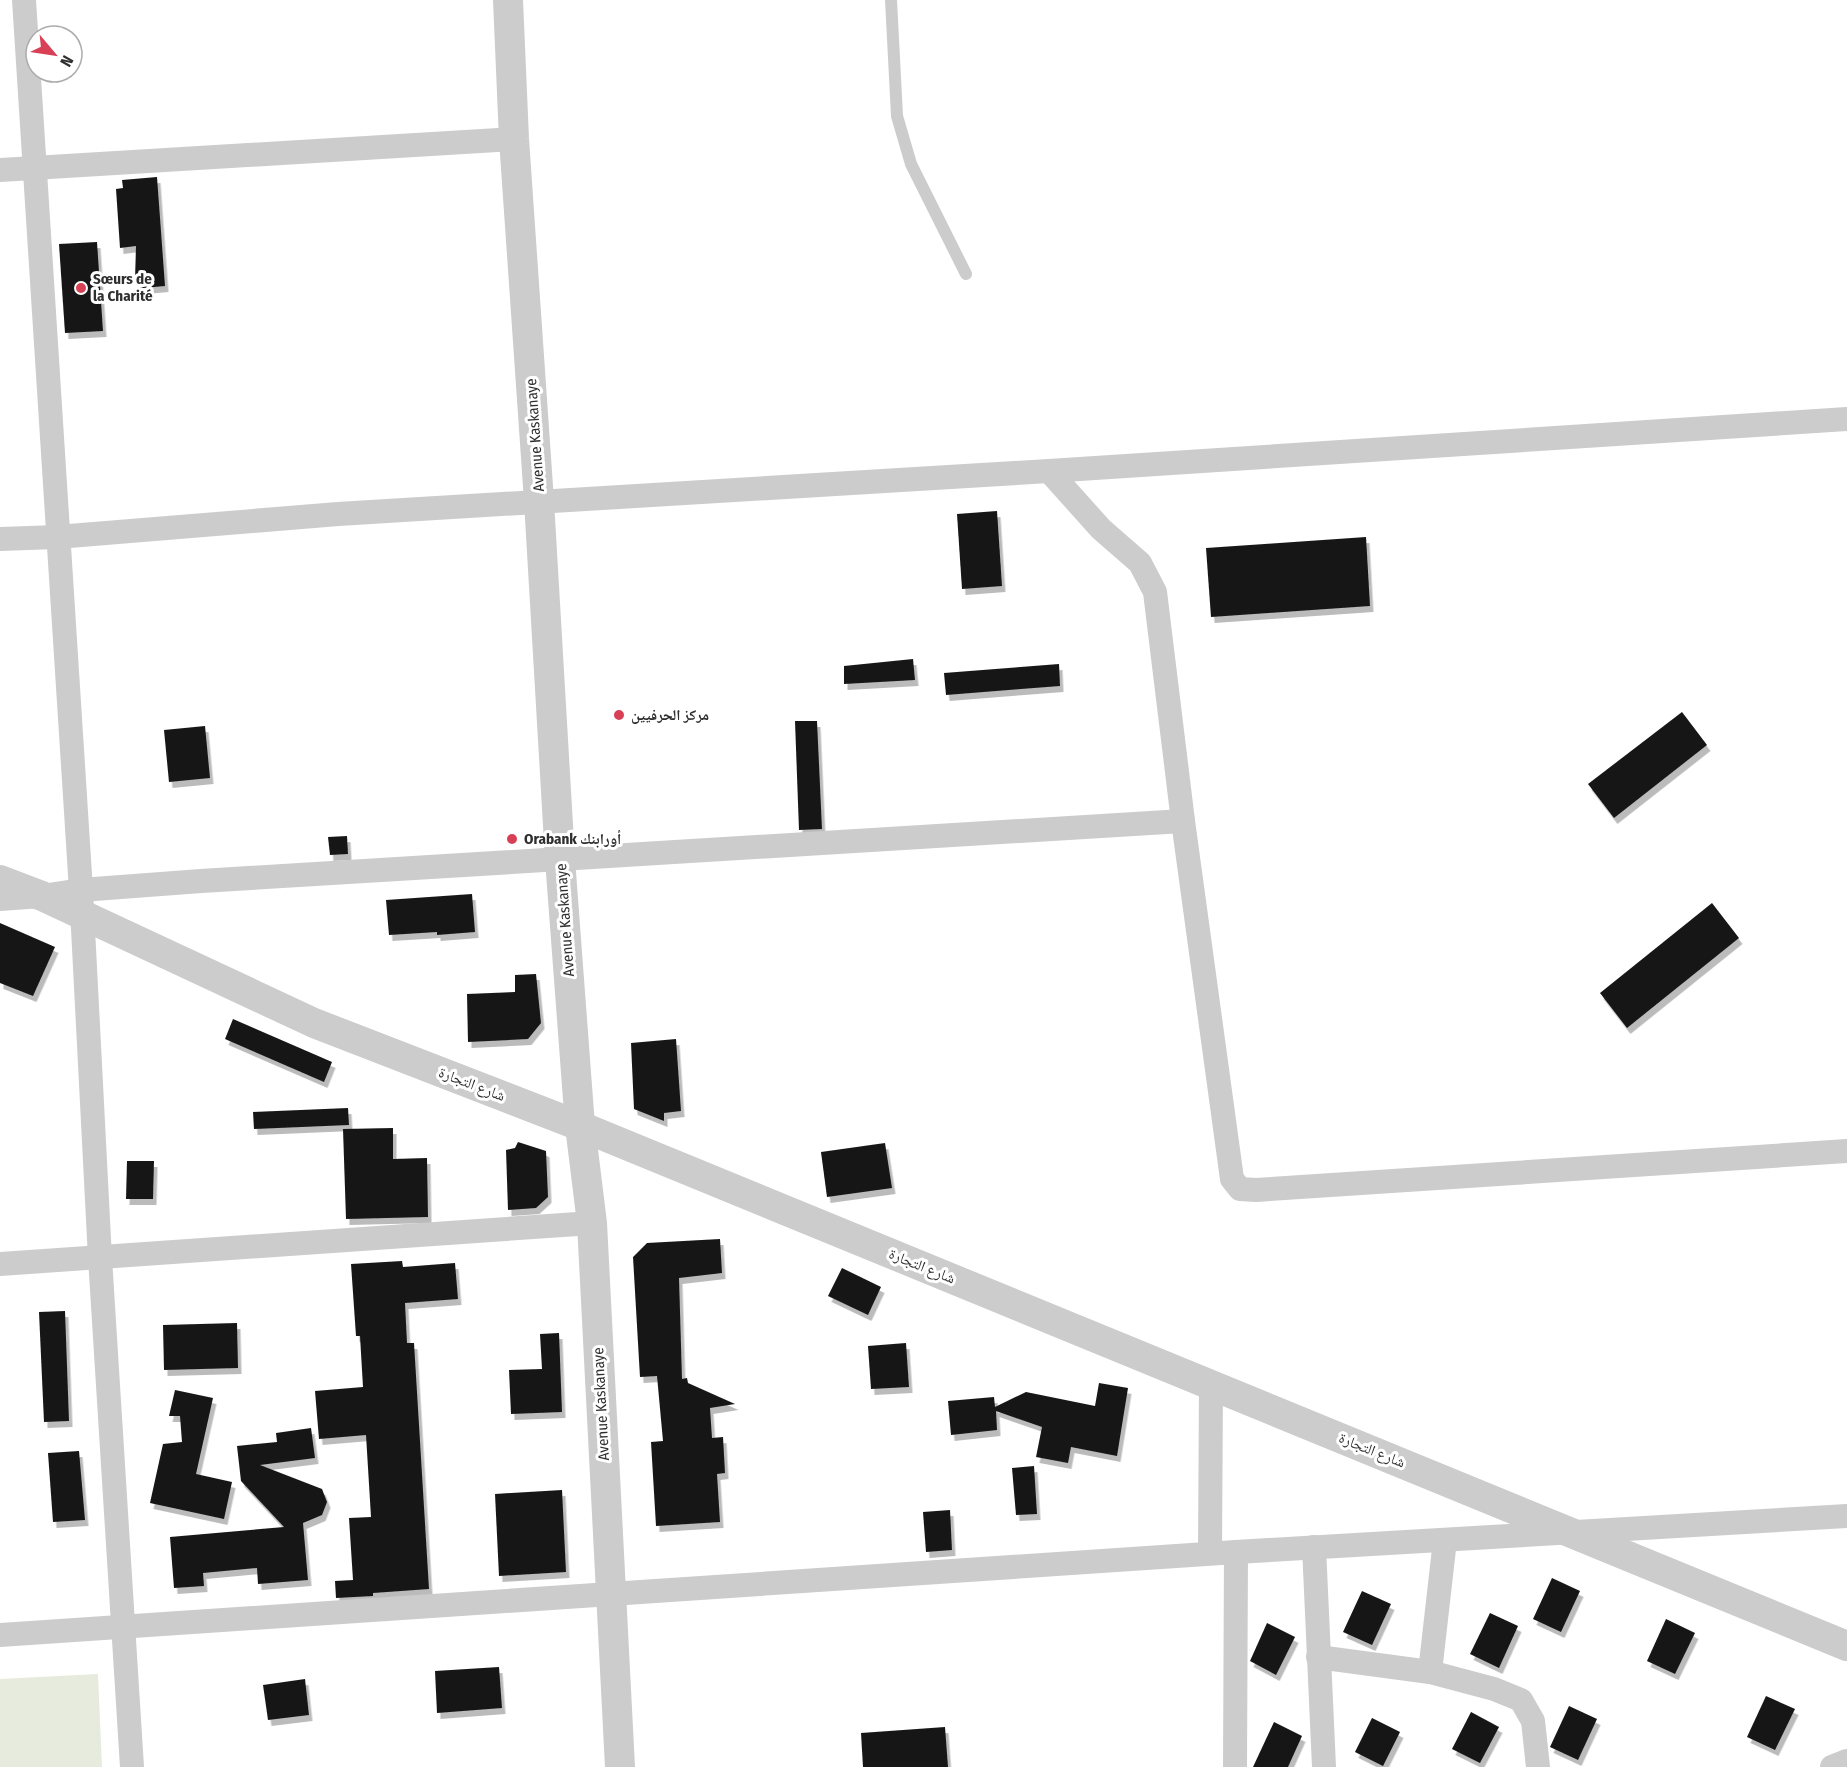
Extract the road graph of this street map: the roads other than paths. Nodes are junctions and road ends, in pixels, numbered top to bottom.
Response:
1 (24, 0) edge
2 (508, 0) edge
3 (891, 0) edge
4 (514, 139) junction
5 (34, 168) junction
6 (0, 170) edge
7 (966, 274) dead end
8 (1847, 419) edge
9 (1048, 471) junction
10 (539, 501) junction
11 (57, 537) junction
12 (0, 539) edge
13 (1183, 821) junction
14 (560, 859) junction
15 (0, 880) edge
16 (42, 896) junction
17 (0, 899) edge
18 (81, 902) junction
19 (580, 1126) junction
20 (1847, 1151) edge
21 (592, 1223) junction
22 (100, 1258) junction
23 (0, 1264) edge
24 (1211, 1384) junction
25 (1847, 1516) edge
26 (1575, 1533) junction
27 (1445, 1540) junction
28 (1314, 1547) junction
29 (1236, 1552) junction
30 (1210, 1553) junction
31 (610, 1595) junction
32 (123, 1626) junction
33 (0, 1635) edge
34 (1847, 1646) edge
35 (1318, 1657) junction
36 (1430, 1672) junction
37 (1847, 1761) edge
38 (132, 1767) edge
39 (621, 1767) edge
40 (1235, 1767) edge
41 (1324, 1767) edge
42 (1538, 1767) edge
43 (1832, 1767) edge

1 - 5 street
2 - 4 street, Avenue Kaskanaye
3 - 7 lane
4 - 5 street
4 - 10 street, Avenue Kaskanaye
5 - 6 street
5 - 11 street
8 - 9 street
9 - 10 street
9 - 13 street
10 - 11 street
10 - 14 street, Avenue Kaskanaye
11 - 12 street
11 - 18 street
13 - 14 street
13 - 20 street
14 - 18 street
14 - 19 street, Avenue Kaskanaye
15 - 16 street, شارع التجارة
16 - 17 street
16 - 18 street, شارع التجارة
18 - 19 street, شارع التجارة
18 - 22 street
19 - 21 street, Avenue Kaskanaye
19 - 24 street, شارع التجارة
21 - 22 street
21 - 31 street, Avenue Kaskanaye
22 - 23 street
22 - 32 street
24 - 26 street, شارع التجارة
24 - 30 street
25 - 26 street
26 - 27 street
26 - 34 street, شارع التجارة
27 - 28 street
27 - 36 street
28 - 29 street
28 - 35 street
29 - 30 street
29 - 40 street
30 - 31 street
31 - 32 street
31 - 39 street, Avenue Kaskanaye
32 - 33 street
32 - 38 street
35 - 36 street
35 - 41 street
36 - 42 street
37 - 43 street

